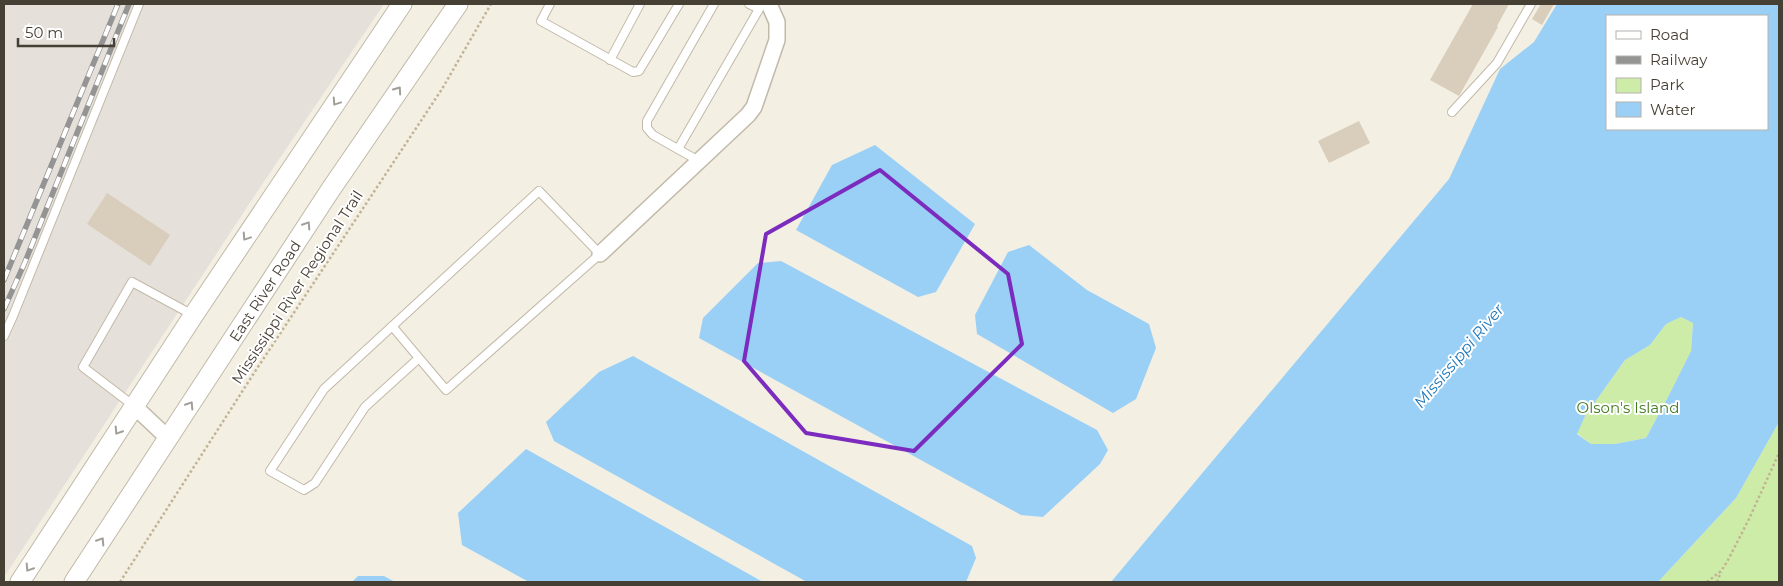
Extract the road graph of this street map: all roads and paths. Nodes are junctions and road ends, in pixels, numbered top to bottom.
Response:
1 (139, 4) edge
2 (402, 4) edge
3 (458, 4) edge
4 (491, 4) edge
5 (550, 4) edge
6 (640, 4) edge
7 (679, 4) edge
8 (714, 4) edge
9 (749, 4) edge
10 (1531, 4) edge
11 (763, 6) edge
12 (610, 60) junction
13 (1452, 112) dead end
14 (678, 149) junction
15 (699, 161) junction
16 (600, 254) junction
17 (193, 316) junction
18 (392, 326) junction
19 (4, 336) edge
20 (419, 358) junction
21 (134, 406) junction
22 (168, 438) junction
23 (1779, 453) edge
24 (1721, 571) junction
25 (20, 582) edge
26 (74, 582) edge
27 (120, 582) edge
28 (1707, 582) edge
29 (1717, 582) edge

1 - 19 lane
2 -> 17 street
22 -> 3 street, East River Road
4 - 27 path, Mississippi River Regional Trail
5 - 12 lane
6 - 12 lane
7 - 12 lane
8 - 14 lane
9 - 11 lane
10 - 13 lane
11 - 14 lane
11 - 15 street
14 - 15 lane
15 - 16 street
16 - 18 lane
16 - 20 lane
17 - 21 street
17 - 21 lane
18 - 20 lane
18 - 20 lane
21 - 22 street
21 -> 25 street
26 -> 22 street, East River Road
23 - 24 path
24 - 28 path
24 - 29 path

